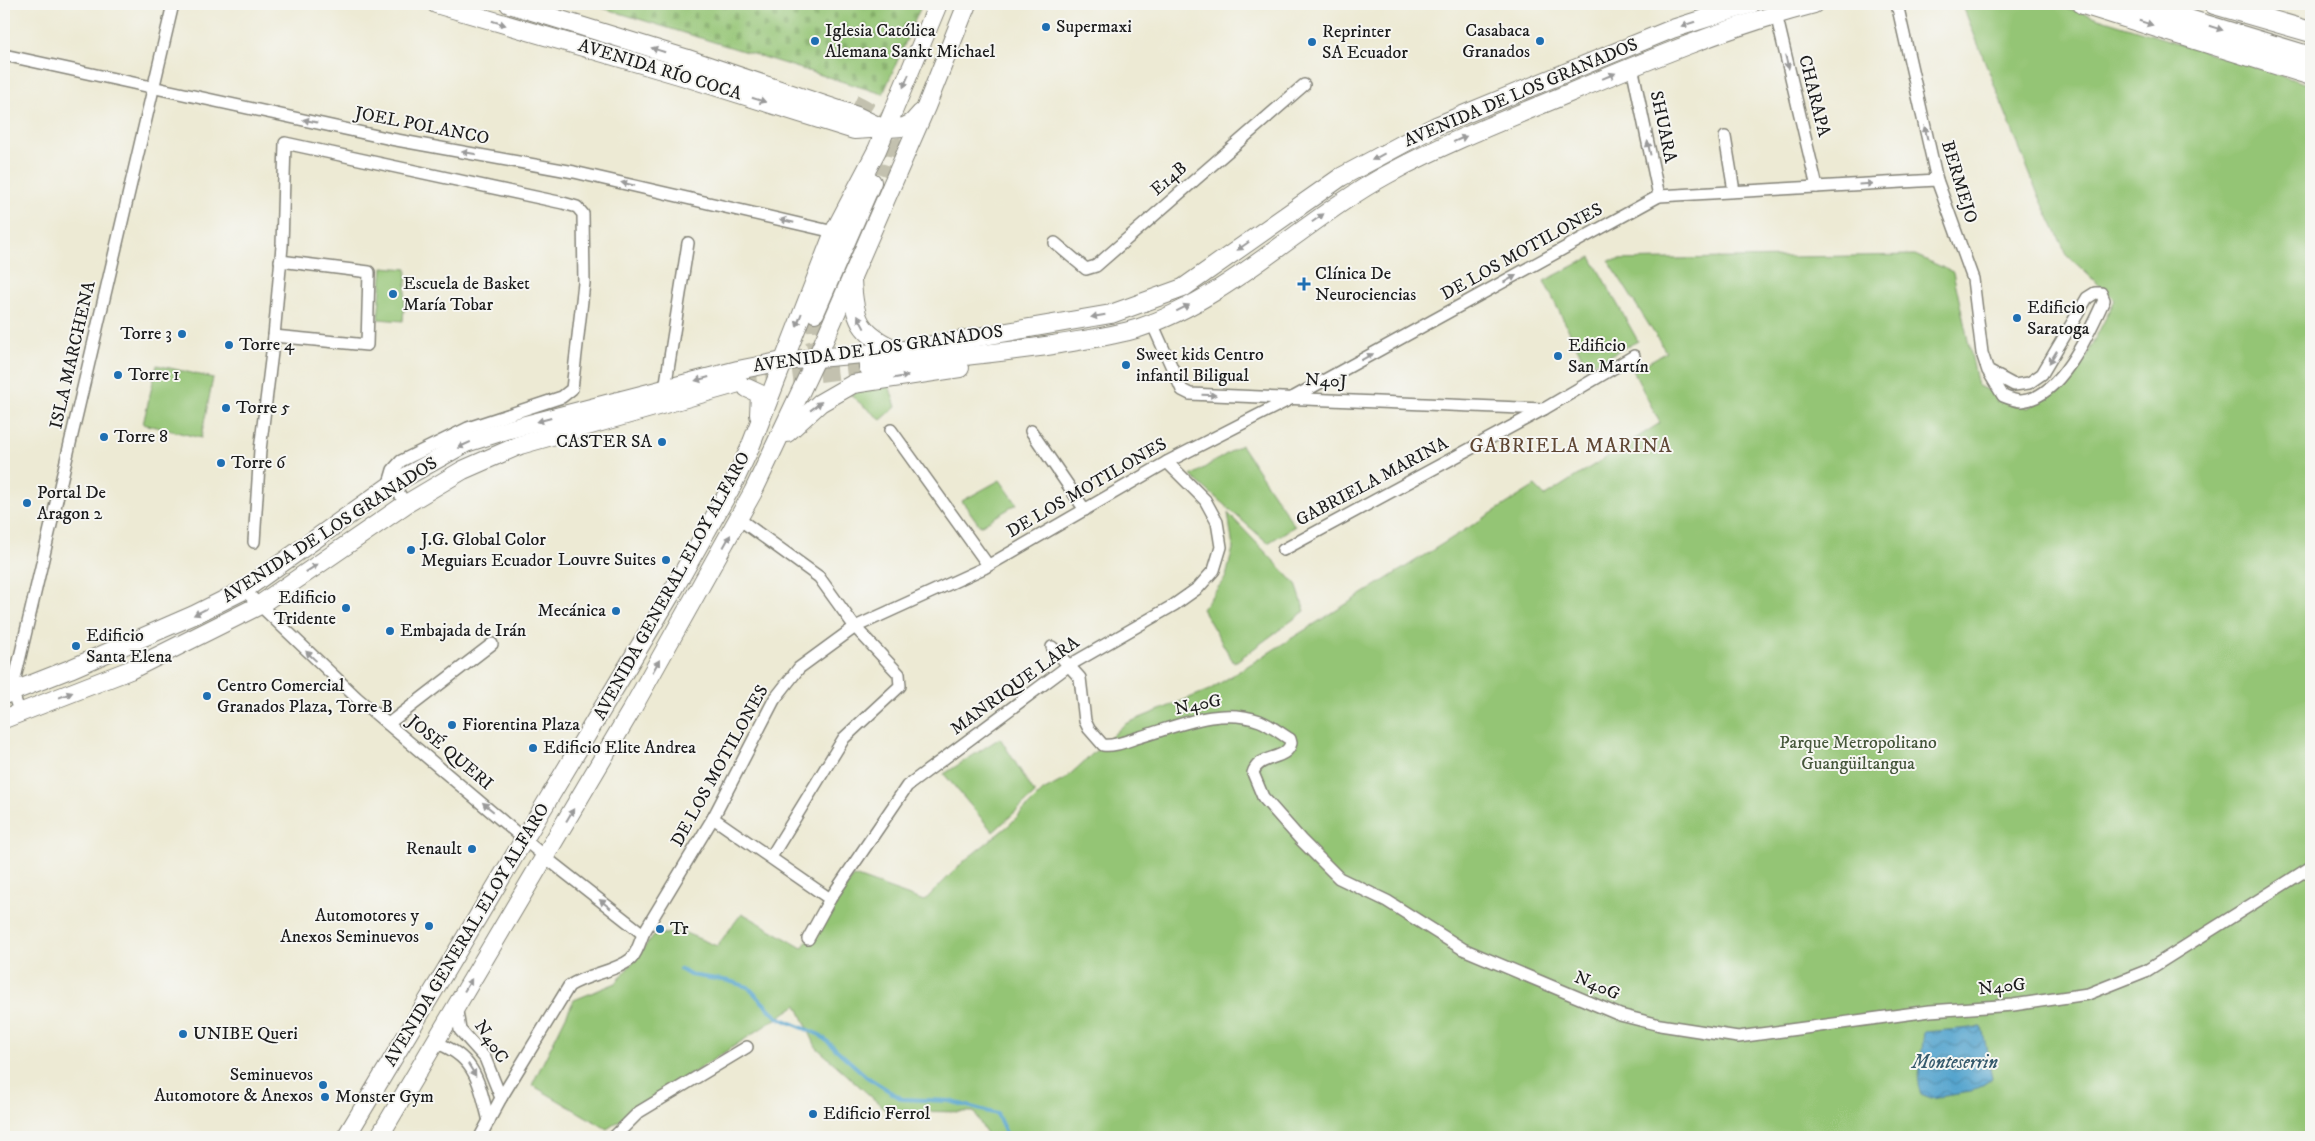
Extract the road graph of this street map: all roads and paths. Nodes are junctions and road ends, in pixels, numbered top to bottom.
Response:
1 (173, 4) edge
2 (436, 4) edge
3 (509, 4) edge
4 (938, 4) edge
5 (967, 4) edge
6 (1751, 4) edge
7 (1897, 4) edge
8 (2083, 4) edge
9 (2136, 4) edge
10 (2214, 4) edge
11 (1807, 5) edge
12 (1776, 14) junction
13 (2311, 32) edge
14 (4, 55) edge
15 (684, 58) junction
16 (2311, 58) edge
17 (1632, 66) junction
18 (2311, 75) edge
19 (1304, 85) dead end
20 (154, 87) junction
21 (854, 103) tunnel mouth
22 (926, 107) junction
23 (885, 129) junction
24 (1725, 137) dead end
25 (877, 150) junction
26 (885, 176) tunnel mouth
27 (1937, 180) junction
28 (1817, 186) junction
29 (1734, 191) junction
30 (1660, 196) junction
31 (834, 232) junction
32 (688, 243) dead end
33 (1055, 243) dead end
34 (280, 261) junction
35 (851, 277) junction
36 (815, 314) tunnel mouth
37 (1145, 325) junction
38 (274, 336) junction
39 (826, 336) junction
40 (897, 350) junction
41 (1634, 356) dead end
42 (818, 357) junction
43 (783, 361) junction
44 (868, 367) tunnel mouth
45 (1988, 371) junction
46 (741, 380) junction
47 (665, 389) junction
48 (1294, 397) junction
49 (1544, 409) junction
50 (758, 426) junction
51 (891, 430) dead end
52 (1031, 431) dead end
53 (772, 455) junction
54 (1167, 462) junction
55 (391, 485) junction
56 (406, 504) junction
57 (1085, 510) junction
58 (740, 519) junction
59 (254, 542) dead end
60 (1283, 550) dead end
61 (988, 564) junction
62 (244, 590) junction
63 (258, 606) junction
64 (855, 627) junction
65 (492, 644) dead end
66 (1052, 647) dead end
67 (1068, 666) junction
68 (8, 693) edge
69 (610, 697) junction
70 (632, 709) junction
71 (12, 716) edge
72 (388, 724) junction
73 (713, 818) junction
74 (525, 839) junction
75 (545, 857) junction
76 (771, 857) junction
77 (2311, 867) edge
78 (830, 899) junction
79 (643, 934) junction
80 (808, 939) dead end
81 (456, 1005) junction
82 (434, 1042) junction
83 (747, 1047) dead end
84 (501, 1098) junction
85 (488, 1121) junction
86 (614, 1136) edge
87 (346, 1137) edge
88 (379, 1137) edge
89 (480, 1137) edge

1 - 20 street, ISLA MARCHENA
2 -> 23 main road, AVENIDA RÍO COCA
15 -> 3 main road, AVENIDA RÍO COCA
4 -> 23 main road, AVENIDA GENERAL ELOY ALFARO
5 - 22 main road, AVENIDA GENERAL ELOY ALFARO
6 -> 40 main road, AVENIDA DE LOS GRANADOS
27 -> 7 street, BERMEJO
8 -> 18 highway
9 -> 16 highway
10 - 13 highway
11 - 12 main road, AVENIDA DE LOS GRANADOS
12 - 17 main road, AVENIDA DE LOS GRANADOS
12 -> 28 street, CHARAPA
14 - 20 street, JOEL POLANCO
15 - 21 main road
15 - 23 main road, AVENIDA RÍO COCA
30 -> 17 street, SHUARA
37 -> 17 main road, AVENIDA DE LOS GRANADOS
19 - 33 street, E14B
31 -> 20 street, JOEL POLANCO
20 - 68 street, ISLA MARCHENA
22 - 23 main road, AVENIDA RÍO COCA
22 - 35 main road, AVENIDA GENERAL ELOY ALFARO
23 - 25 main road, AVENIDA GENERAL ELOY ALFARO
24 - 29 street
25 - 31 main road, AVENIDA GENERAL ELOY ALFARO
25 - 36 main road
26 - 39 main road
28 -> 27 street, DE LOS MOTILONES
27 - 45 street, BERMEJO
28 - 29 street, DE LOS MOTILONES
29 - 30 street, DE LOS MOTILONES
48 -> 30 street, DE LOS MOTILONES
31 -> 43 main road, AVENIDA GENERAL ELOY ALFARO
32 - 47 street
34 - 38 street
34 - 38 street
34 - 55 street
35 - 39 main road, AVENIDA GENERAL ELOY ALFARO
40 -> 35 main road
37 - 44 main road, AVENIDA DE LOS GRANADOS
37 -> 48 street, N40J
53 -> 37 main road
38 - 59 street
39 - 42 main road, AVENIDA GENERAL ELOY ALFARO
40 - 42 main road, AVENIDA DE LOS GRANADOS
41 - 49 street, GABRIELA MARINA
42 - 43 main road, AVENIDA DE LOS GRANADOS
42 - 53 main road, AVENIDA GENERAL ELOY ALFARO
43 - 46 main road, AVENIDA DE LOS GRANADOS
43 - 50 main road, AVENIDA GENERAL ELOY ALFARO
45 -> 45 street, BERMEJO
46 -> 47 main road, AVENIDA DE LOS GRANADOS
46 - 50 main road
46 - 56 main road, AVENIDA DE LOS GRANADOS
47 -> 55 main road, AVENIDA DE LOS GRANADOS
48 - 49 street, N40J
48 - 54 street, DE LOS MOTILONES
49 - 60 street, GABRIELA MARINA
50 - 69 main road, AVENIDA GENERAL ELOY ALFARO
51 - 61 street
52 - 57 street
53 - 58 main road, AVENIDA GENERAL ELOY ALFARO
54 - 57 street, DE LOS MOTILONES
54 - 67 street, MANRIQUE LARA
55 - 56 street
55 - 62 main road, AVENIDA DE LOS GRANADOS
63 -> 56 main road, AVENIDA DE LOS GRANADOS
57 - 61 street, DE LOS MOTILONES
58 - 64 street
70 -> 58 main road, AVENIDA GENERAL ELOY ALFARO
61 - 64 street, DE LOS MOTILONES
62 - 63 street, JOSÉ QUERI
62 -> 68 main road, AVENIDA DE LOS GRANADOS
71 -> 63 main road, AVENIDA DE LOS GRANADOS
72 -> 63 street, JOSÉ QUERI
64 - 73 street, DE LOS MOTILONES
64 - 76 street
65 - 72 street
66 - 67 street
67 - 77 street, N40G
67 - 78 street, MANRIQUE LARA
68 - 71 street
69 - 70 main road
69 - 74 main road, AVENIDA GENERAL ELOY ALFARO
75 -> 70 main road, AVENIDA GENERAL ELOY ALFARO
74 -> 72 street, JOSÉ QUERI
73 - 76 street
73 - 79 street, DE LOS MOTILONES
74 - 75 street, JOSÉ QUERI
74 - 87 main road, AVENIDA GENERAL ELOY ALFARO
79 -> 75 street, JOSÉ QUERI
81 -> 75 main road, AVENIDA GENERAL ELOY ALFARO
76 - 78 street
78 - 80 street, MANRIQUE LARA
79 - 84 street, DE LOS MOTILONES
81 - 82 main road, AVENIDA GENERAL ELOY ALFARO
81 - 84 street, N40C
82 -> 85 street, N40C
82 - 88 main road, AVENIDA GENERAL ELOY ALFARO
83 - 86 street
84 - 85 street, DE LOS MOTILONES
85 - 89 street, DE LOS MOTILONES

